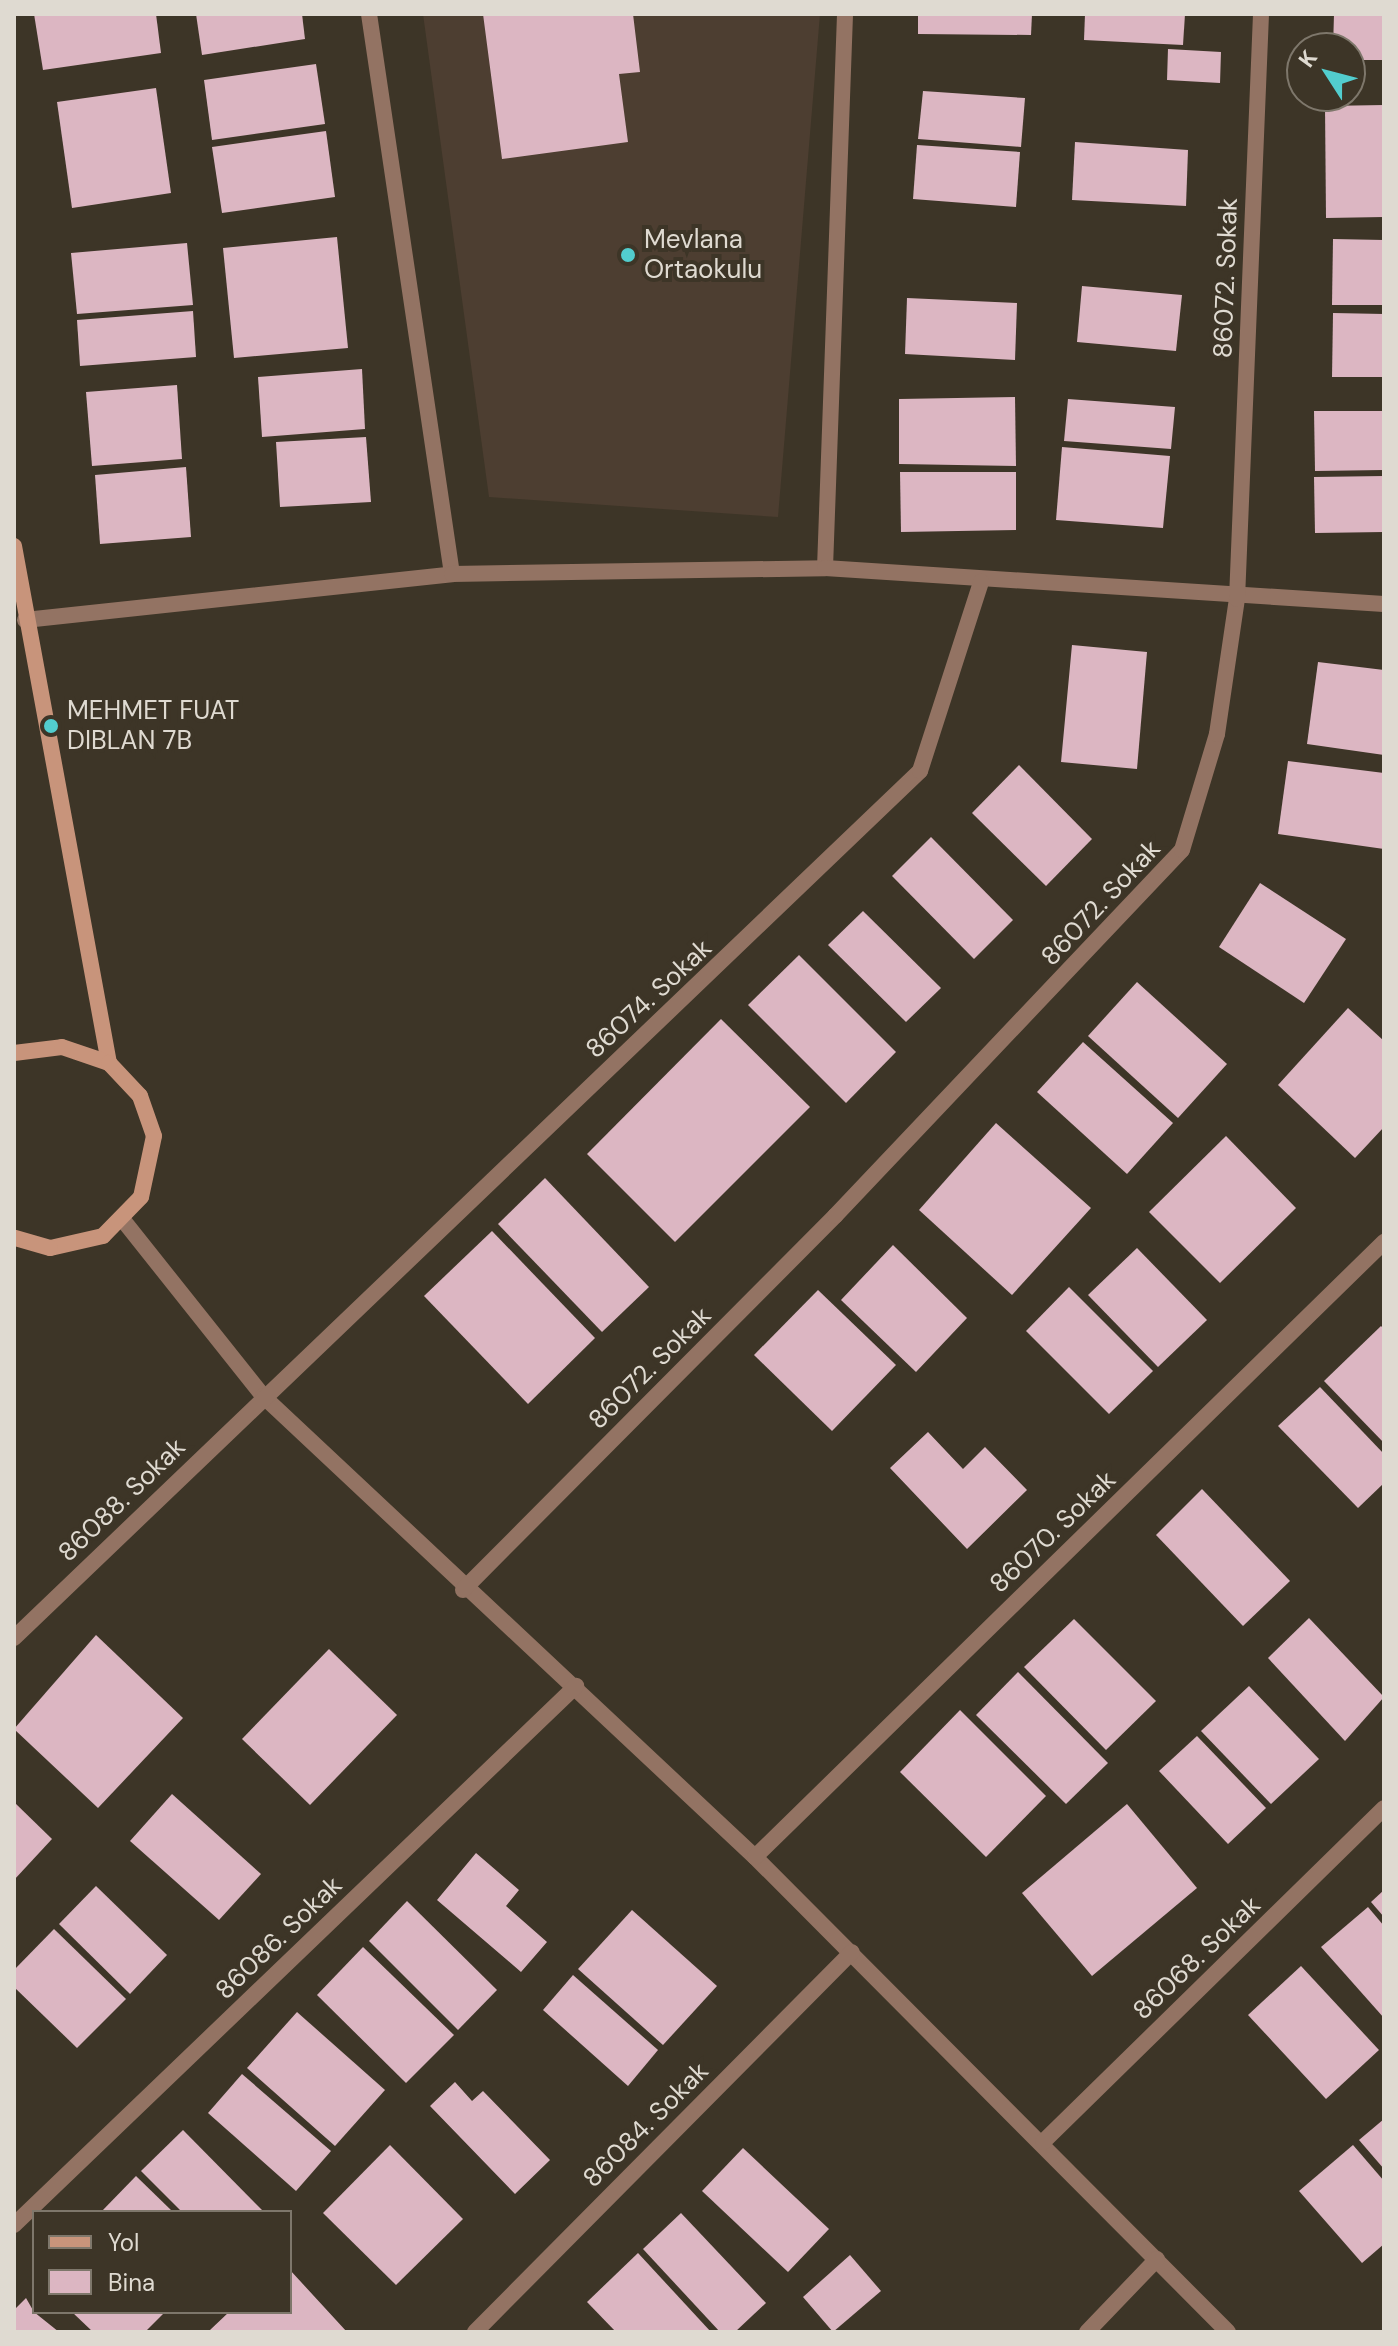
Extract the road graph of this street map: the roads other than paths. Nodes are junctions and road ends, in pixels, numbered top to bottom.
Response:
1 (369, 14) edge
2 (845, 14) edge
3 (1261, 14) edge
4 (14, 546) edge
5 (825, 568) junction
6 (452, 574) junction
7 (981, 582) junction
8 (1237, 599) junction
9 (1384, 604) edge
10 (25, 620) junction
11 (14, 1053) edge
12 (109, 1063) junction
13 (123, 1220) junction
14 (1383, 1243) edge
15 (18, 1245) edge
16 (263, 1396) junction
17 (463, 1590) junction
18 (14, 1638) edge
19 (576, 1686) junction
20 (1384, 1808) edge
21 (755, 1857) junction
22 (852, 1952) junction
23 (1043, 2142) junction
24 (14, 2225) edge
25 (1157, 2259) junction
26 (475, 2332) edge
27 (1087, 2332) edge
28 (1228, 2332) edge

1 - 6 street
2 - 5 street
3 - 8 street, 86072. Sokak
4 - 10 main road
5 - 6 street
5 - 7 street
6 - 10 street
7 - 8 street
7 - 16 street, 86074. Sokak
8 - 9 street
8 - 17 street, 86072. Sokak
10 - 12 main road
11 - 12 main road
12 - 13 main road
13 - 15 main road
13 - 16 street
14 - 21 street, 86070. Sokak
16 - 17 street
16 - 18 street, 86088. Sokak
17 - 19 street
19 - 21 street
19 - 24 street, 86086. Sokak
20 - 23 street, 86068. Sokak
21 - 22 street
22 - 23 street
22 - 26 street, 86084. Sokak
23 - 25 street
25 - 27 street
25 - 28 street

